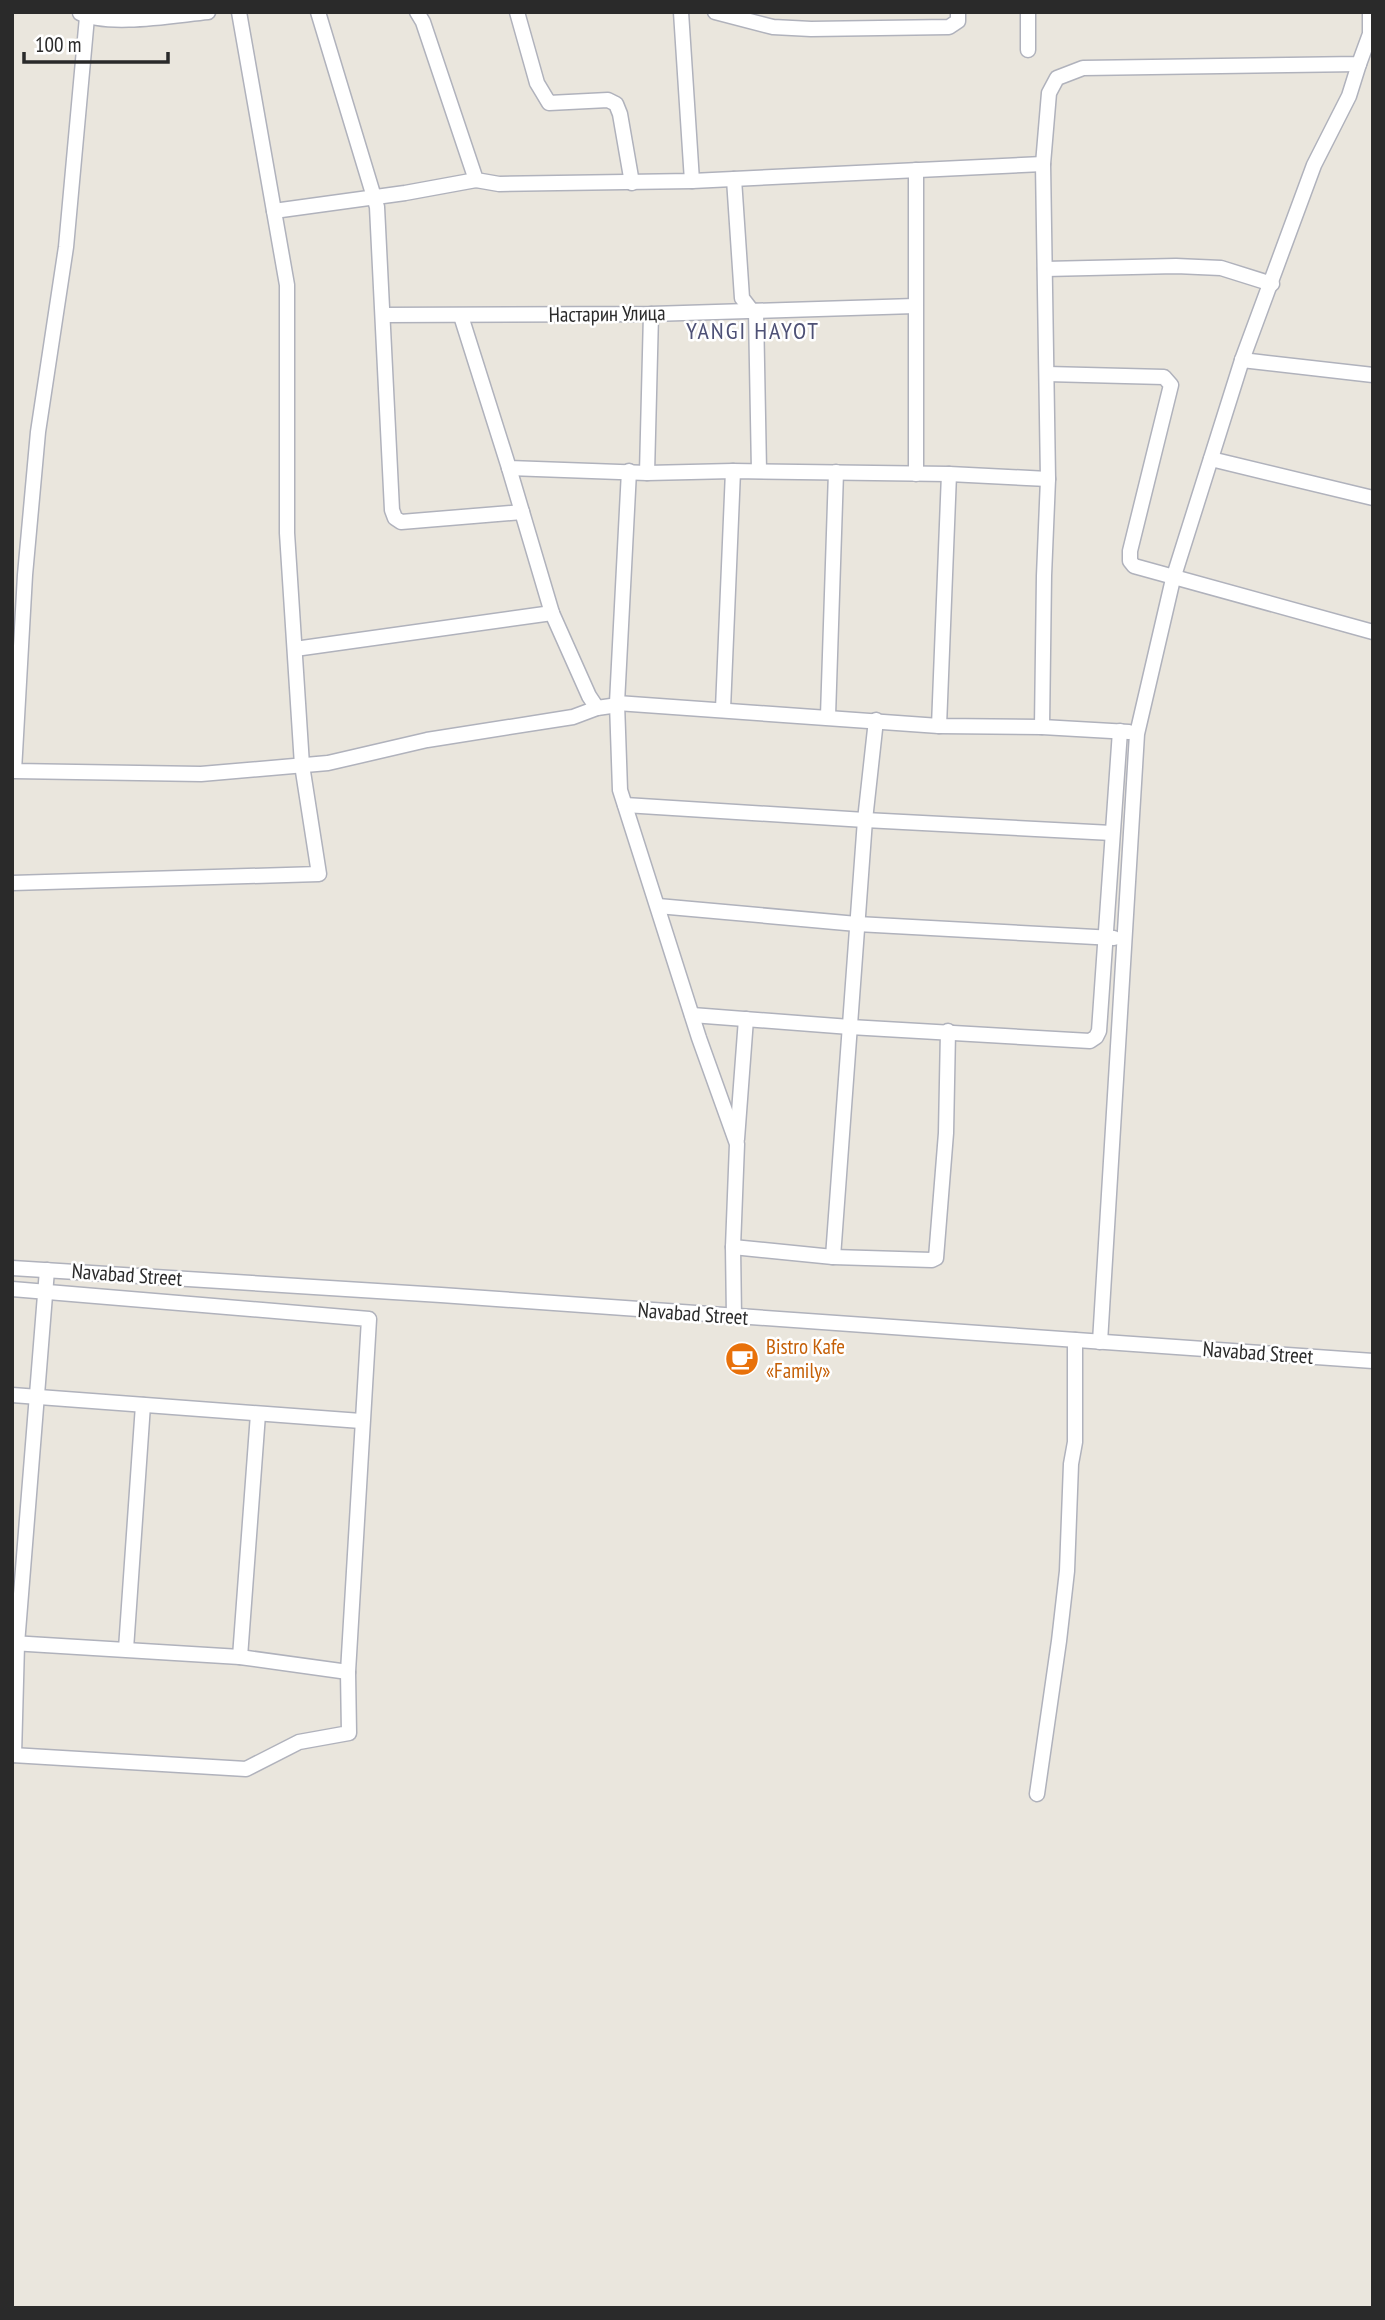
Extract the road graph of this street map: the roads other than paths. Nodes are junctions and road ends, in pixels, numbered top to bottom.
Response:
1 (208, 12) edge
2 (239, 12) edge
3 (318, 12) edge
4 (417, 12) edge
5 (517, 12) edge
6 (681, 12) edge
7 (715, 12) edge
8 (958, 12) edge
9 (1028, 12) edge
10 (1370, 12) edge
11 (83, 14) edge
12 (1028, 50) dead end
13 (1359, 64) junction
14 (1044, 164) junction
15 (916, 170) junction
16 (734, 179) junction
17 (476, 180) junction
18 (692, 181) junction
19 (632, 183) junction
20 (373, 197) junction
21 (274, 211) junction
22 (1045, 269) junction
23 (1272, 284) junction
24 (915, 306) junction
25 (754, 312) junction
26 (651, 313) junction
27 (384, 316) junction
28 (461, 316) junction
29 (1242, 360) junction
30 (1047, 374) junction
31 (1373, 375) edge
32 (1211, 459) junction
33 (509, 468) junction
34 (629, 471) junction
35 (733, 471) junction
36 (759, 471) junction
37 (836, 472) junction
38 (646, 473) junction
39 (916, 474) junction
40 (949, 474) junction
41 (1048, 479) junction
42 (1373, 498) edge
43 (522, 512) junction
44 (1173, 579) junction
45 (552, 613) junction
46 (1373, 632) edge
47 (295, 649) junction
48 (617, 704) junction
49 (597, 708) junction
50 (723, 709) junction
51 (828, 716) junction
52 (876, 720) junction
53 (939, 726) junction
54 (1042, 727) junction
55 (1120, 731) junction
56 (1137, 734) junction
57 (302, 765) junction
58 (13, 771) edge
59 (625, 804) junction
60 (865, 820) junction
61 (1112, 833) junction
62 (12, 883) edge
63 (658, 906) junction
64 (857, 923) junction
65 (1105, 937) junction
66 (1124, 940) junction
67 (692, 1015) junction
68 (746, 1019) junction
69 (850, 1027) junction
70 (947, 1031) junction
71 (737, 1144) junction
72 (733, 1247) junction
73 (833, 1256) junction
74 (12, 1268) edge
75 (47, 1270) junction
76 (12, 1289) edge
77 (43, 1291) junction
78 (734, 1317) junction
79 (1075, 1339) junction
80 (1100, 1342) junction
81 (1373, 1361) edge
82 (12, 1395) edge
83 (35, 1397) junction
84 (143, 1405) junction
85 (258, 1414) junction
86 (361, 1421) junction
87 (14, 1643) edge
88 (126, 1649) junction
89 (240, 1657) junction
90 (348, 1672) junction
91 (13, 1755) edge
92 (1037, 1794) dead end

1 - 11 street
2 - 21 street
3 - 20 street
4 - 17 street
5 - 19 street
6 - 18 street
7 - 8 street
9 - 12 street
10 - 13 street
11 - 58 street
13 - 14 street
13 - 23 street
14 - 15 street
14 - 22 street
15 - 16 street
15 - 24 street
16 - 18 street
16 - 25 street
17 - 19 street
17 - 20 street
18 - 19 street
20 - 21 street
20 - 27 street
21 - 47 street
22 - 23 street
22 - 30 street
23 - 29 street
24 - 25 street, Настарин Улица
24 - 39 street
25 - 26 street, Настарин Улица
25 - 36 street
26 - 28 street, Настарин Улица
26 - 38 street
27 - 28 street, Настарин Улица
27 - 43 street
28 - 33 street
29 - 31 street
29 - 32 street
30 - 41 street
30 - 44 street
32 - 42 street
32 - 44 street
33 - 34 street
33 - 43 street
34 - 38 street
34 - 48 street
35 - 36 street
35 - 38 street
35 - 50 street
36 - 37 street
37 - 39 street
37 - 51 street
39 - 40 street
40 - 41 street
40 - 53 street
41 - 54 street
43 - 45 street
44 - 46 street
44 - 56 street
45 - 47 street
45 - 49 street
47 - 57 street
48 - 49 street
48 - 50 street
48 - 59 street
49 - 57 street
50 - 51 street
51 - 52 street
52 - 53 street
52 - 60 street
53 - 54 street
54 - 55 street
55 - 56 street
55 - 61 street
56 - 66 street
57 - 58 street
57 - 62 street
59 - 60 street
59 - 63 street
60 - 61 street
60 - 64 street
61 - 65 street
63 - 64 street
63 - 67 street
64 - 65 street
64 - 69 street
65 - 66 street
65 - 70 street
66 - 80 street
67 - 68 street
67 - 71 street
68 - 69 street
68 - 71 street
69 - 70 street
69 - 73 street
70 - 73 street
71 - 72 street
72 - 73 street
72 - 78 street
74 - 75 street, Navabad Street
75 - 77 street
75 - 78 street, Navabad Street
76 - 77 street
77 - 83 street
77 - 86 street
78 - 79 street, Navabad Street
79 - 80 street, Navabad Street
79 - 92 street
80 - 81 street, Navabad Street
82 - 83 street
83 - 84 street
83 - 87 street
84 - 85 street
84 - 88 street
85 - 86 street
85 - 89 street
86 - 90 street
87 - 88 street
87 - 91 street
88 - 89 street
89 - 90 street
90 - 91 street

